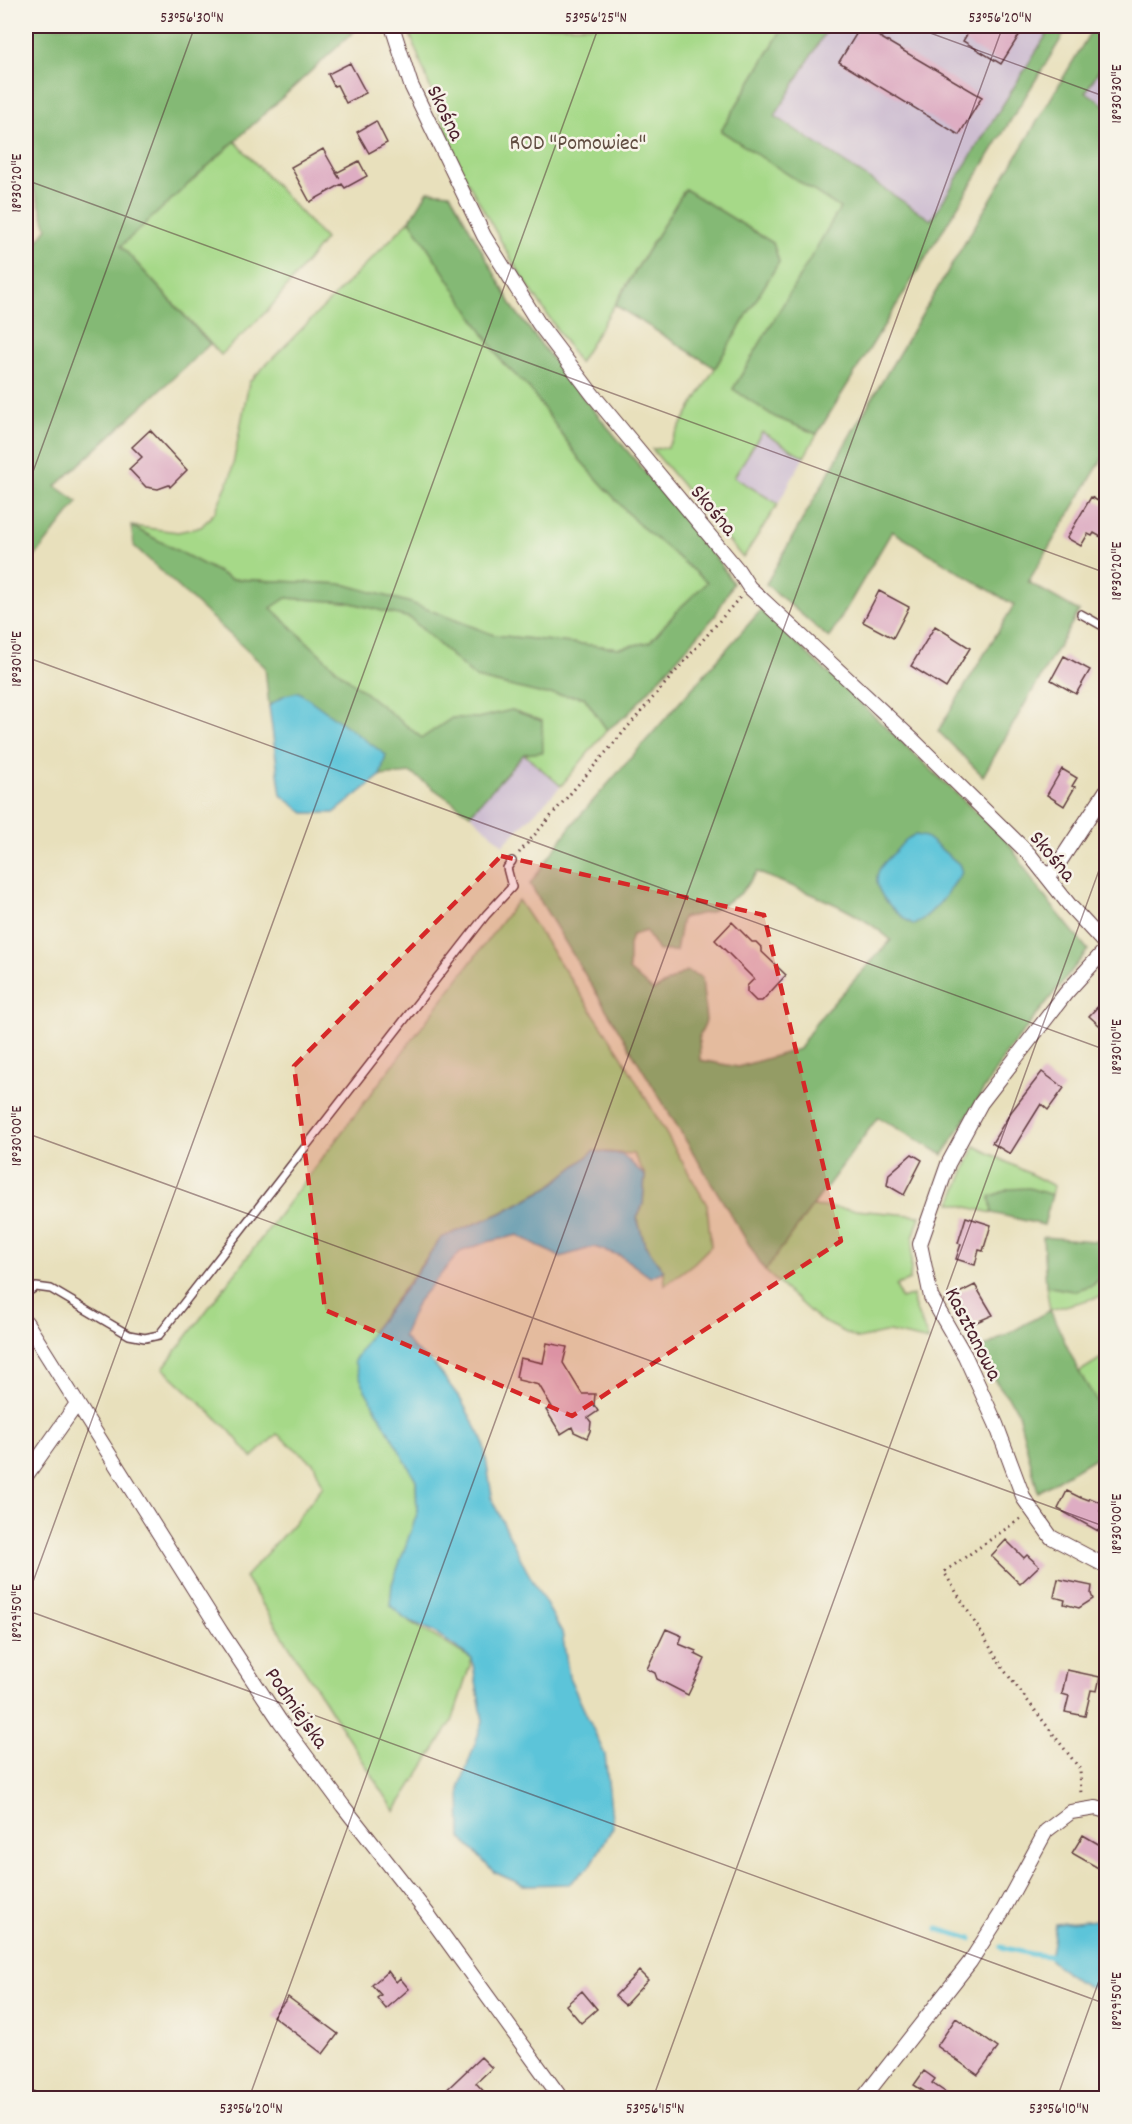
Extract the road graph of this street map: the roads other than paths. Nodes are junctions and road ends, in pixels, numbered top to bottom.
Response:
1 (392, 26) edge
2 (1081, 614) dead end
3 (1107, 628) edge
4 (1106, 793) edge
5 (512, 861) road end
6 (1049, 878) junction
7 (1107, 947) edge
8 (26, 1293) edge
9 (26, 1322) edge
10 (76, 1405) junction
11 (26, 1476) edge
12 (1107, 1566) edge
13 (1107, 1811) edge
14 (561, 2098) edge
15 (863, 2098) edge

1 - 6 street, Skośna
2 - 3 lane
4 - 6 street
5 - 8 lane
6 - 7 street, Skośna
7 - 12 street, Kasztanowa
9 - 10 street, Podmiejska
10 - 11 street
10 - 14 street, Podmiejska
13 - 15 street

